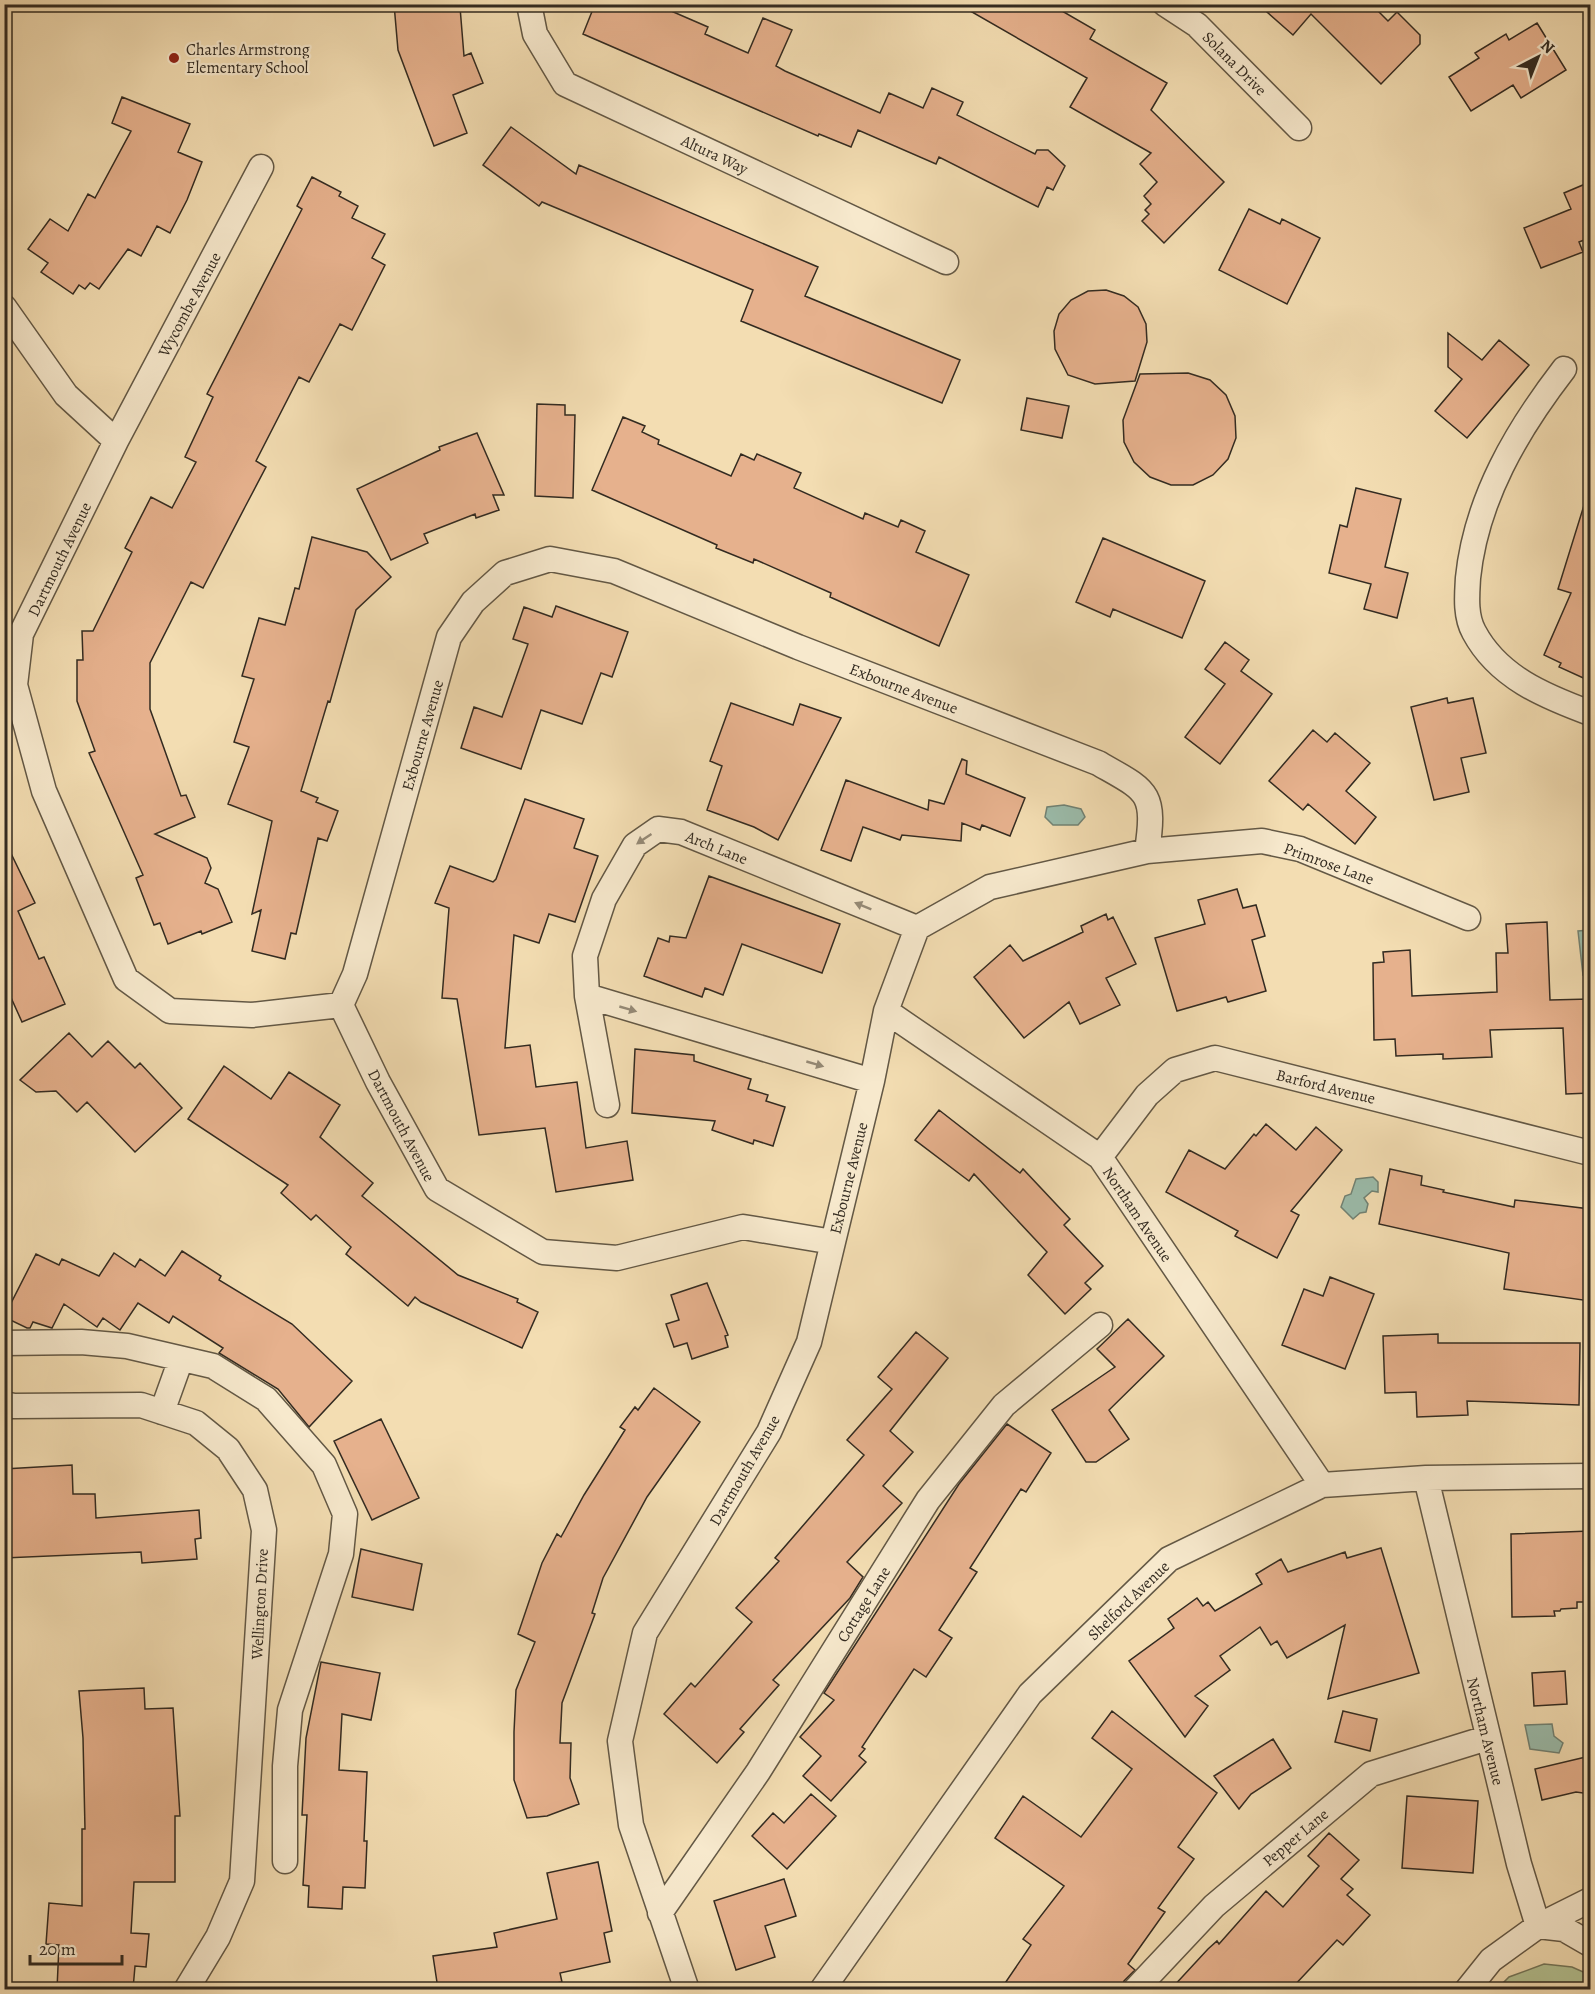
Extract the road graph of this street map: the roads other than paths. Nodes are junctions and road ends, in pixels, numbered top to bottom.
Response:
1 (529, 4) edge
2 (1165, 4) edge
3 (1299, 128) dead end
4 (261, 167) dead end
5 (946, 262) dead end
6 (4, 307) edge
7 (1564, 369) dead end
8 (116, 441) junction
9 (1590, 713) edge
10 (1147, 850) junction
11 (1468, 918) dead end
12 (917, 928) junction
13 (587, 996) junction
14 (341, 1005) junction
15 (886, 1011) junction
16 (872, 1081) junction
17 (607, 1105) dead end
18 (1590, 1154) edge
19 (1100, 1157) junction
20 (832, 1242) junction
21 (1100, 1325) dead end
22 (4, 1343) edge
23 (181, 1359) junction
24 (4, 1404) edge
25 (162, 1412) junction
26 (1590, 1476) edge
27 (1426, 1479) junction
28 (1322, 1485) junction
29 (1487, 1738) junction
30 (285, 1861) dead end
31 (1590, 1900) edge
32 (660, 1913) junction
33 (1538, 1926) junction
34 (1590, 1944) edge
35 (680, 1988) edge
36 (186, 1989) edge
37 (822, 1989) edge
38 (1136, 1989) edge
39 (1467, 1989) edge

1 - 5 street, Altura Way
2 - 3 street, Solana Drive
4 - 8 street, Wycombe Avenue
6 - 8 street
7 - 9 street
8 - 14 street, Dartmouth Avenue
10 - 11 street, Primrose Lane
10 - 12 street
10 - 14 street, Exbourne Avenue
12 -> 13 street, Arch Lane
12 - 15 street, Exbourne Avenue
13 -> 16 street
13 - 17 street, Arch Lane
14 - 20 street, Dartmouth Avenue
15 - 16 street, Exbourne Avenue
15 - 19 street, Northam Avenue
16 - 20 street, Exbourne Avenue
18 - 19 street, Barford Avenue
19 - 28 street, Northam Avenue
20 - 32 street, Dartmouth Avenue
21 - 32 street, Cottage Lane
22 - 23 street
23 - 25 street
23 - 30 street
24 - 25 street, Wellington Drive
25 - 36 street, Wellington Drive
26 - 27 street, Shelford Avenue
27 - 28 street, Shelford Avenue
27 - 29 street, Northam Avenue
28 - 37 street, Shelford Avenue
29 - 33 street, Northam Avenue
29 - 38 street, Pepper Lane
31 - 33 street
32 - 35 street, Dartmouth Avenue
33 - 34 street
33 - 39 street

